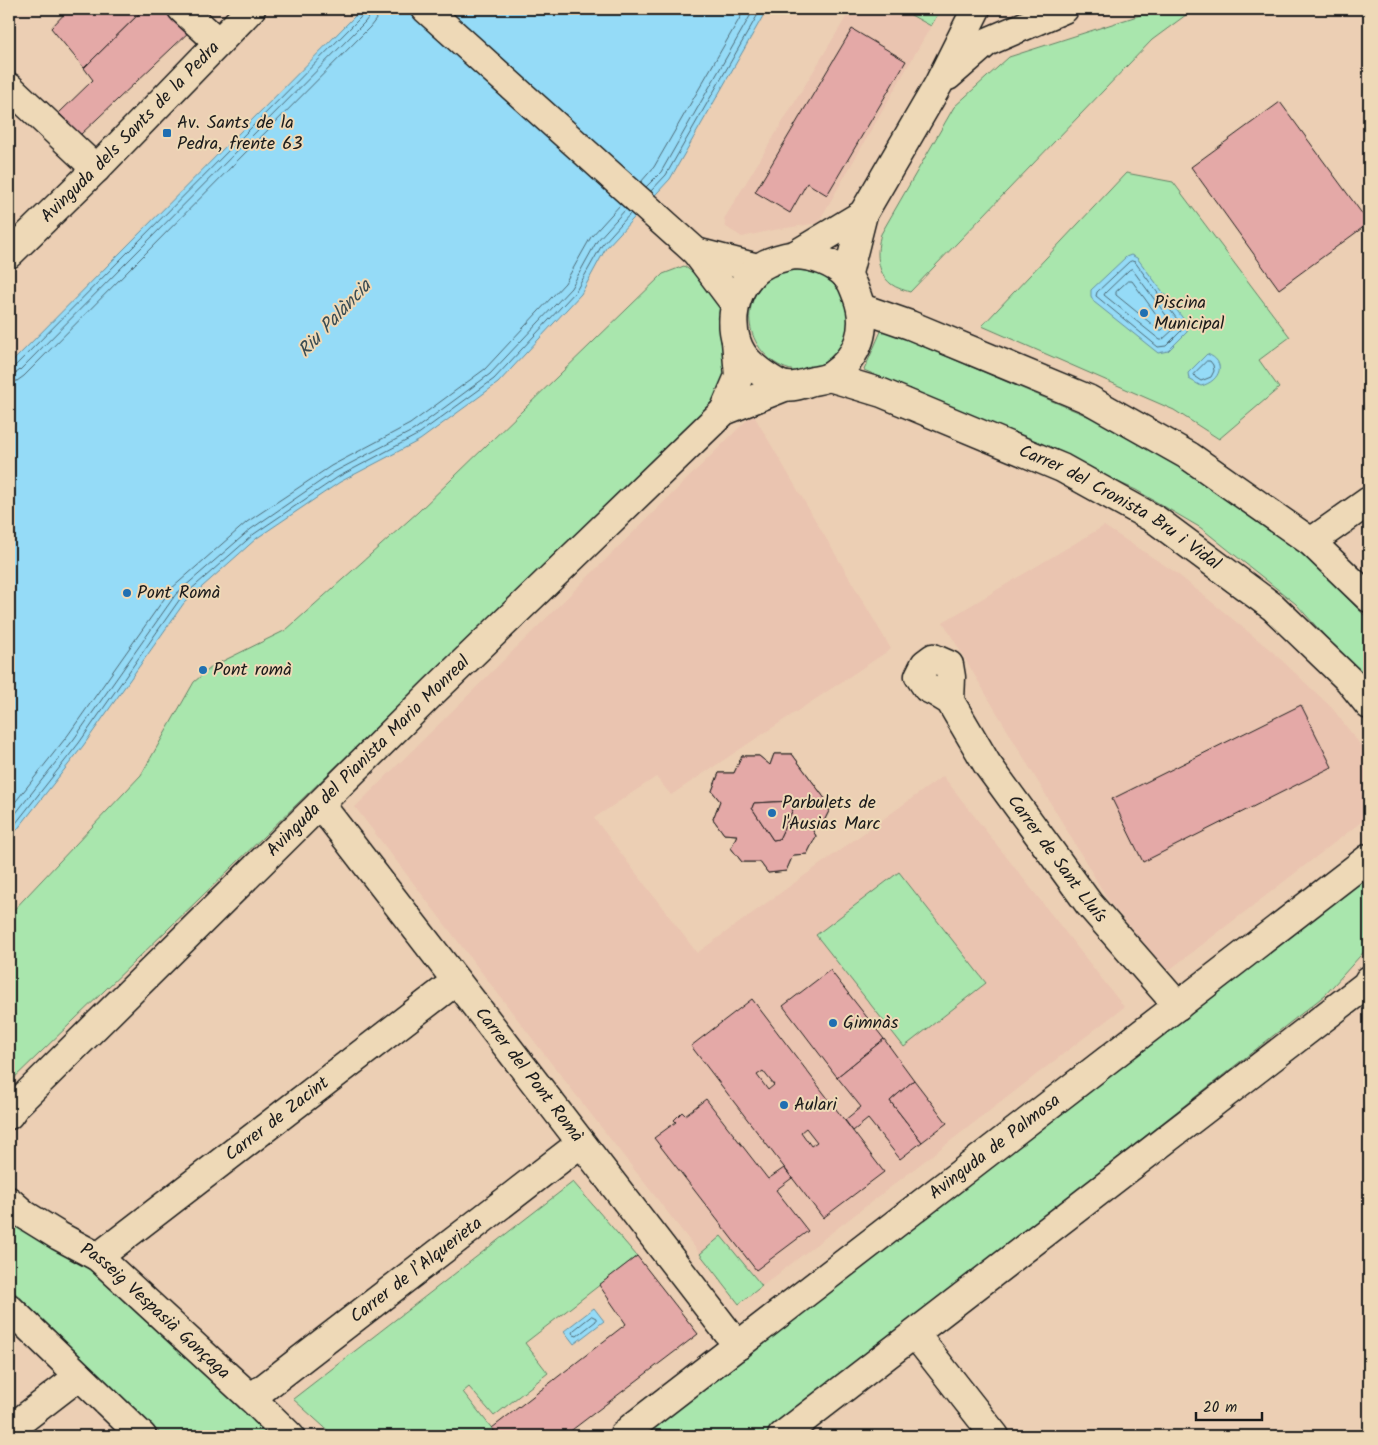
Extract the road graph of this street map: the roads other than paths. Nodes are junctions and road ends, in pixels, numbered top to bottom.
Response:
1 (182, 9) edge
2 (251, 9) edge
3 (426, 9) edge
4 (976, 9) edge
5 (1064, 9) edge
6 (218, 42) junction
7 (938, 85) junction
8 (9, 87) edge
9 (96, 169) junction
10 (863, 214) junction
11 (696, 252) junction
12 (9, 254) edge
13 (795, 255) junction
14 (758, 268) junction
15 (847, 277) junction
16 (735, 304) junction
17 (861, 308) junction
18 (736, 341) junction
19 (829, 377) junction
20 (787, 386) junction
21 (724, 412) junction
22 (1369, 501) edge
23 (1311, 542) junction
24 (1369, 598) edge
25 (950, 701) dead end
26 (1369, 704) edge
27 (320, 804) junction
28 (1369, 858) edge
29 (1369, 980) edge
30 (456, 981) junction
31 (1178, 1006) junction
32 (11, 1109) edge
33 (581, 1143) junction
34 (9, 1201) edge
35 (98, 1257) junction
36 (9, 1308) edge
37 (915, 1334) junction
38 (738, 1346) junction
39 (79, 1376) junction
40 (251, 1398) junction
41 (9, 1430) edge
42 (142, 1436) edge
43 (290, 1436) edge
44 (623, 1436) edge
45 (782, 1436) edge
46 (995, 1436) edge

1 - 6 street
2 - 6 street, Avinguda dels Sants de la Pedra
3 - 11 street
4 - 7 street
5 - 7 street
6 - 9 street, Avinguda dels Sants de la Pedra
7 - 10 street
8 - 9 street
9 - 12 street, Avinguda dels Sants de la Pedra
10 - 13 street
10 - 15 street
11 - 14 street
11 - 16 street
13 - 14 street
13 - 15 street
14 - 16 street
15 - 17 street
16 - 18 street
17 - 19 street
17 - 23 street
18 - 20 street
18 - 21 street, Avinguda del Pianista Mario Monreal
19 - 20 street
19 - 26 street, Carrer del Cronista Bru i Vidal
20 - 21 street, Avinguda del Pianista Mario Monreal
21 - 27 street, Avinguda del Pianista Mario Monreal
22 - 23 street
23 - 24 street
25 - 31 street, Carrer de Sant Lluís
27 - 30 street, Carrer del Pont Romà
27 - 32 street, Avinguda del Pianista Mario Monreal
28 - 31 street, Avinguda de Palmosa
29 - 37 street
30 - 33 street, Carrer del Pont Romà
30 - 35 street, Carrer de Zacint
31 - 38 street, Avinguda de Palmosa
33 - 38 street, Carrer del Pont Romà
33 - 40 street, Carrer de l’Alquerieta
34 - 35 street, Passeig Vespasià Gonçaga
35 - 40 street, Passeig Vespasià Gonçaga
36 - 39 street
37 - 45 street
37 - 46 street
38 - 44 street, Avinguda de Palmosa
39 - 41 street
39 - 42 street
40 - 43 street, Passeig Vespasià Gonçaga

